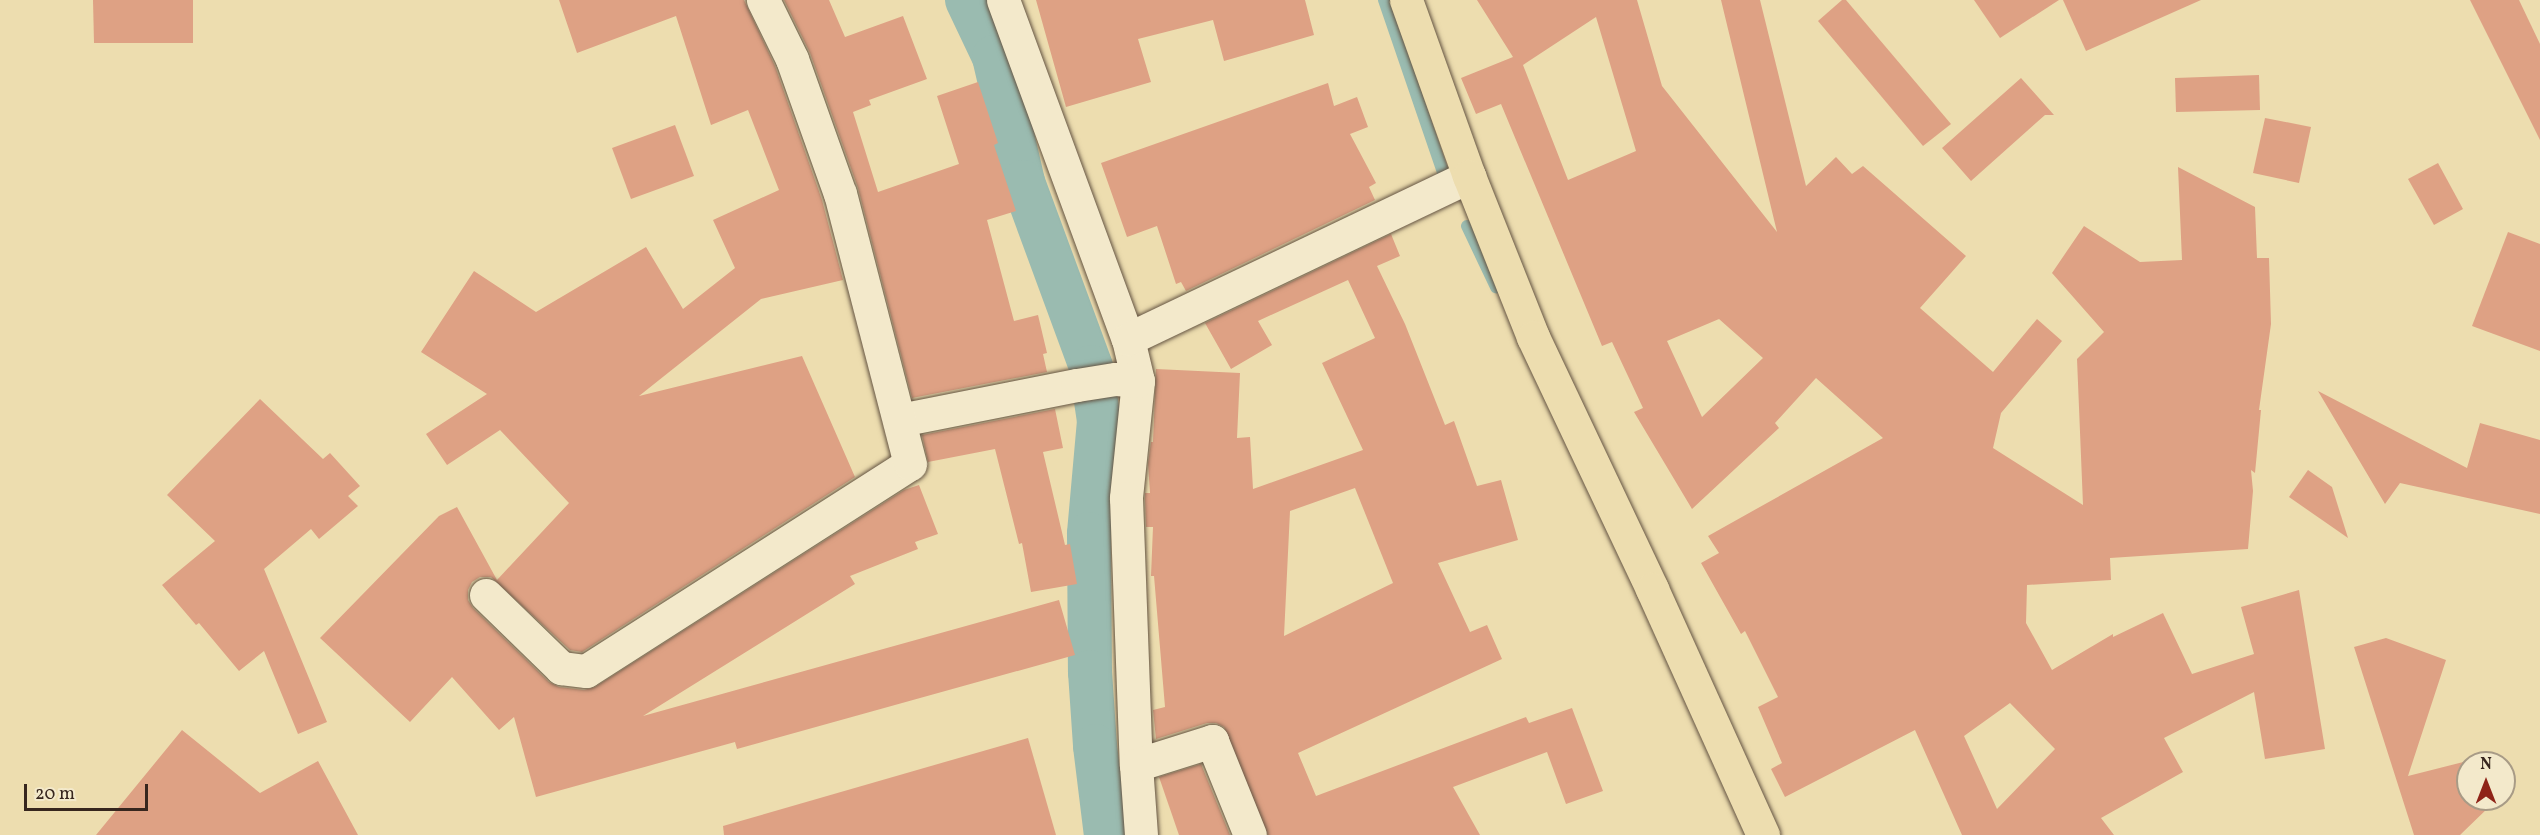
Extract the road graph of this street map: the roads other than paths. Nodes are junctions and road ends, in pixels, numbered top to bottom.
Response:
1 (764, 0) edge
2 (1004, 0) edge
3 (1406, 0) edge
4 (1469, 176) junction
5 (1128, 339) junction
6 (1127, 380) junction
7 (900, 420) junction
8 (486, 595) dead end
9 (1136, 765) junction
10 (1141, 835) edge
11 (1250, 835) edge
12 (1763, 835) edge

1 - 7 street
2 - 5 street
3 - 4 main road
4 - 5 street
4 - 12 main road
5 - 6 street
6 - 7 street
6 - 9 street
7 - 8 street
9 - 10 street
9 - 11 street

